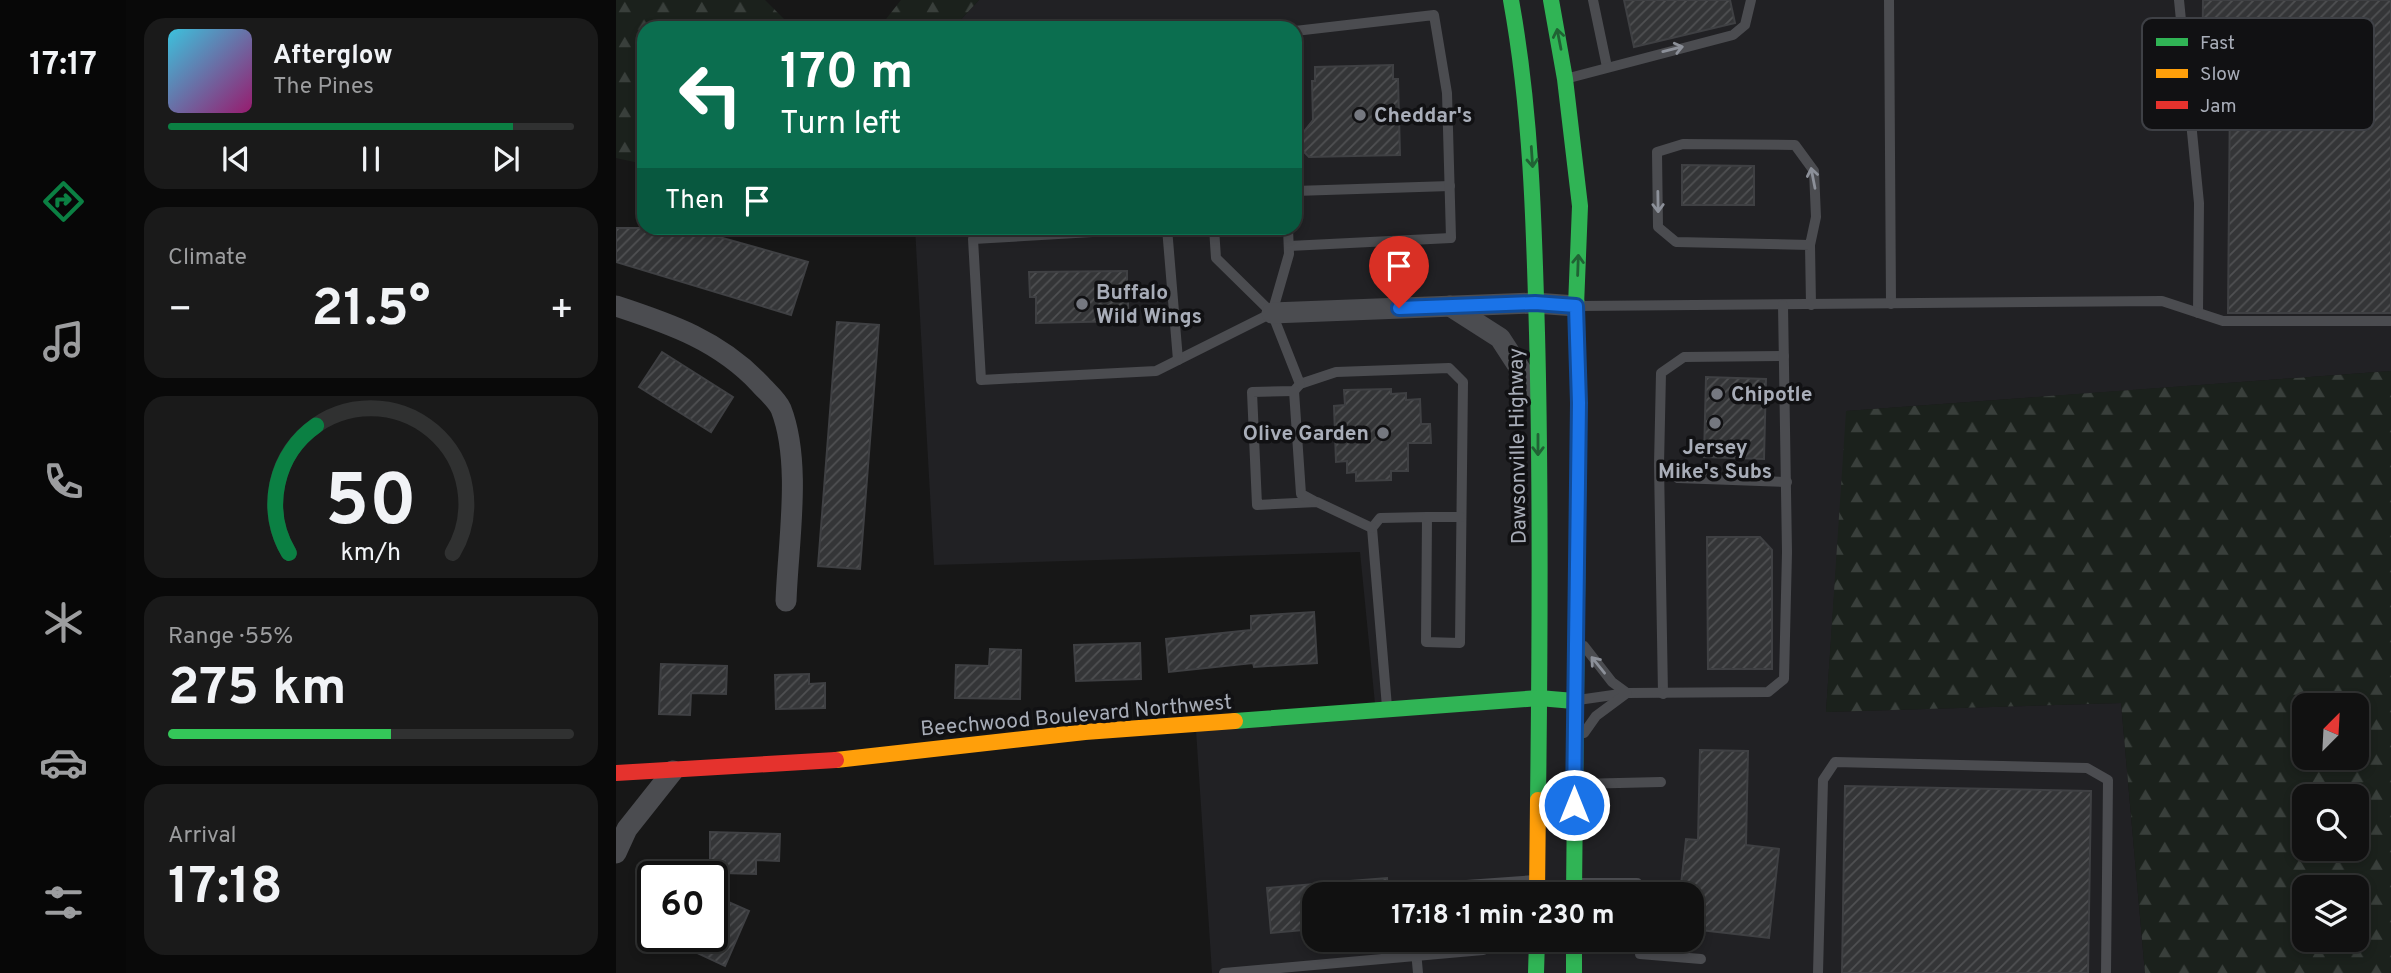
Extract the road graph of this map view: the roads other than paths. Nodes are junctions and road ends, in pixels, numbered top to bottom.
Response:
1 (1511, 0) edge
2 (1592, 0) edge
3 (1751, 0) edge
4 (1889, 0) edge
5 (2179, 0) edge
6 (1556, 1) edge
7 (2181, 18) edge
8 (1302, 30) edge
9 (1607, 67) junction
10 (1565, 79) junction
11 (2192, 130) edge
12 (1450, 186) junction
13 (1302, 191) edge
14 (1041, 235) edge
15 (1168, 235) edge
16 (1214, 235) edge
17 (1288, 235) edge
18 (1810, 245) junction
19 (1289, 246) junction
20 (1535, 303) junction
21 (1891, 304) junction
22 (1783, 305) junction
23 (1811, 305) junction
24 (616, 306) edge
25 (1450, 306) junction
26 (1576, 306) junction
27 (1272, 313) junction
28 (2198, 313) junction
29 (2391, 321) edge
30 (1784, 356) junction
31 (1178, 360) junction
32 (1297, 388) junction
33 (1538, 399) junction
34 (1659, 465) junction
35 (1787, 482) junction
36 (1317, 502) junction
37 (1427, 517) junction
38 (1461, 517) junction
39 (1372, 528) junction
40 (786, 601) dead end
41 (1575, 632) junction
42 (1627, 693) junction
43 (1663, 694) junction
44 (1539, 698) junction
45 (1574, 701) junction
46 (1388, 710) junction
47 (1574, 748) junction
48 (673, 771) junction
49 (616, 773) edge
50 (1661, 782) dead end
51 (1574, 784) junction
52 (616, 853) edge
53 (1537, 882) edge
54 (1574, 882) edge
55 (1416, 952) edge
56 (1461, 952) edge
57 (1537, 952) edge
58 (1574, 952) edge
59 (1640, 952) edge
60 (1416, 956) junction
61 (1700, 959) dead end
62 (1224, 973) edge
63 (1418, 973) edge
64 (1536, 973) edge
65 (1574, 973) edge
66 (1818, 973) edge
67 (2106, 973) edge

1 -> 20 main road, Dawsonville Highway
2 - 9 lane
9 -> 3 lane
4 - 21 lane
5 - 7 lane
10 -> 6 main road
8 - 12 lane
9 - 10 lane
26 -> 10 main road
11 - 28 lane
12 - 13 lane
12 - 19 lane
14 - 31 lane
15 - 31 lane
16 - 27 lane
17 - 19 lane
18 -> 18 lane
18 - 23 lane
19 - 27 lane
20 - 25 street
20 - 26 street
20 - 33 main road, Dawsonville Highway
21 - 23 lane
21 - 28 lane
22 - 23 lane
22 - 26 lane
22 - 30 lane
24 - 40 street
25 - 27 street
25 - 33 street
26 - 41 main road
27 - 31 lane
27 - 32 lane
28 - 29 lane
30 - 34 lane
30 - 35 lane
32 - 36 lane
32 - 36 lane
32 - 38 lane
33 -> 44 main road, Dawsonville Highway
34 - 35 lane
34 - 43 lane
35 - 43 lane
36 - 39 lane
37 - 38 lane
37 - 38 lane
37 - 39 lane
39 - 46 lane
42 -> 41 lane
41 - 45 main road
42 - 43 lane
42 - 45 lane
42 - 47 lane
44 - 45 main road, Beechwood Boulevard Northwest
44 - 46 main road, Beechwood Boulevard Northwest
44 - 53 main road, Dawsonville Highway
45 - 47 main road
46 - 48 main road, Beechwood Boulevard Northwest
47 - 51 main road
48 - 49 main road, Beechwood Boulevard Northwest
48 - 52 street
50 - 51 lane
51 - 54 main road
55 - 60 lane
56 - 60 lane
57 - 64 main road
58 - 65 main road
59 - 61 lane
60 - 62 lane
60 - 63 lane
66 - 67 lane

